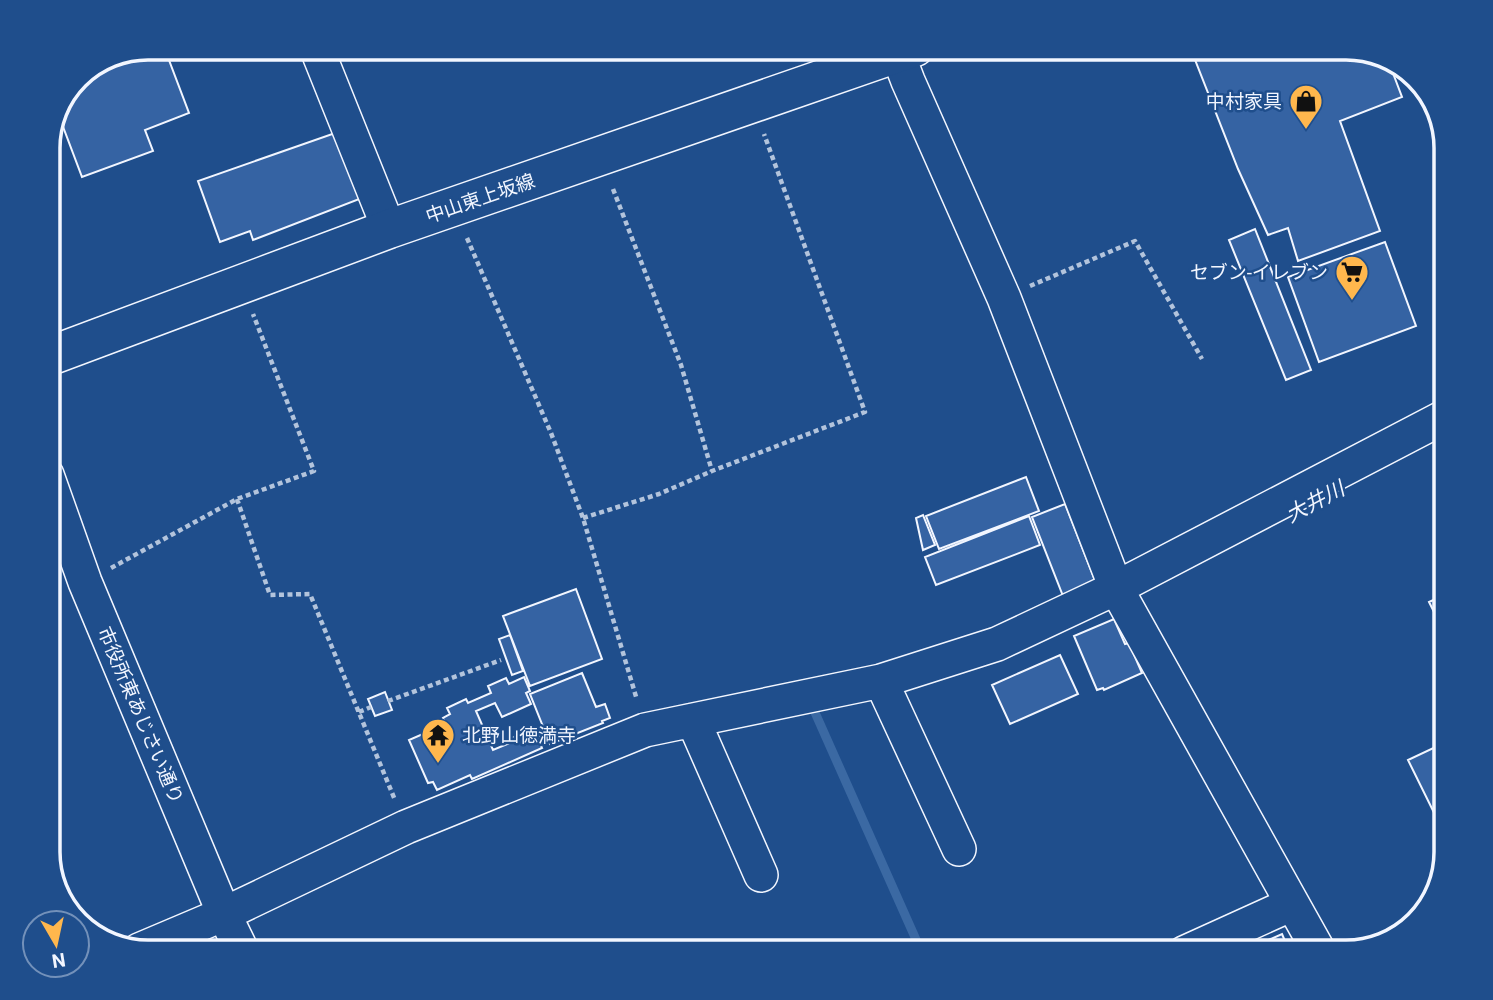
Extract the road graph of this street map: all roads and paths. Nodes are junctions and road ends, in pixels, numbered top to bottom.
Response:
1 (321, 60) edge
2 (874, 60) edge
3 (907, 60) edge
4 (762, 131) dead end
5 (613, 189) dead end
6 (389, 229) junction
7 (467, 238) dead end
8 (1004, 298) junction
9 (253, 314) dead end
10 (60, 352) edge
11 (1202, 359) dead end
12 (1434, 422) edge
13 (712, 471) junction
14 (237, 499) junction
15 (60, 512) edge
16 (583, 518) junction
17 (85, 582) junction
18 (1116, 588) junction
19 (501, 660) dead end
20 (881, 681) junction
21 (388, 701) dead end
22 (371, 707) dead end
23 (359, 712) junction
24 (694, 720) junction
25 (645, 730) junction
26 (407, 827) junction
27 (959, 849) dead end
28 (761, 875) dead end
29 (1292, 904) junction
30 (224, 914) junction
31 (163, 940) edge
32 (237, 940) edge
33 (1213, 940) edge
34 (1313, 940) edge

1 - 6 street
2 - 6 main road, 中山東上坂線
3 - 8 street
4 - 13 path
5 - 13 path
6 - 10 main road, 中山東上坂線
7 - 16 path
8 - 11 path
8 - 18 street
9 - 14 path
12 - 18 street
13 - 16 path
14 - 17 path
14 - 23 path
15 - 17 street, 市役所東あじさい通り
16 - 25 path
17 - 30 street, 市役所東あじさい通り
18 - 20 street
18 - 29 street
19 - 21 path
20 - 24 street
20 - 27 street
22 - 23 path
23 - 26 path
24 - 25 street
24 - 28 street
25 - 26 street
26 - 30 street
29 - 33 street
29 - 34 street
30 - 31 street
30 - 32 street, 市役所東あじさい通り

